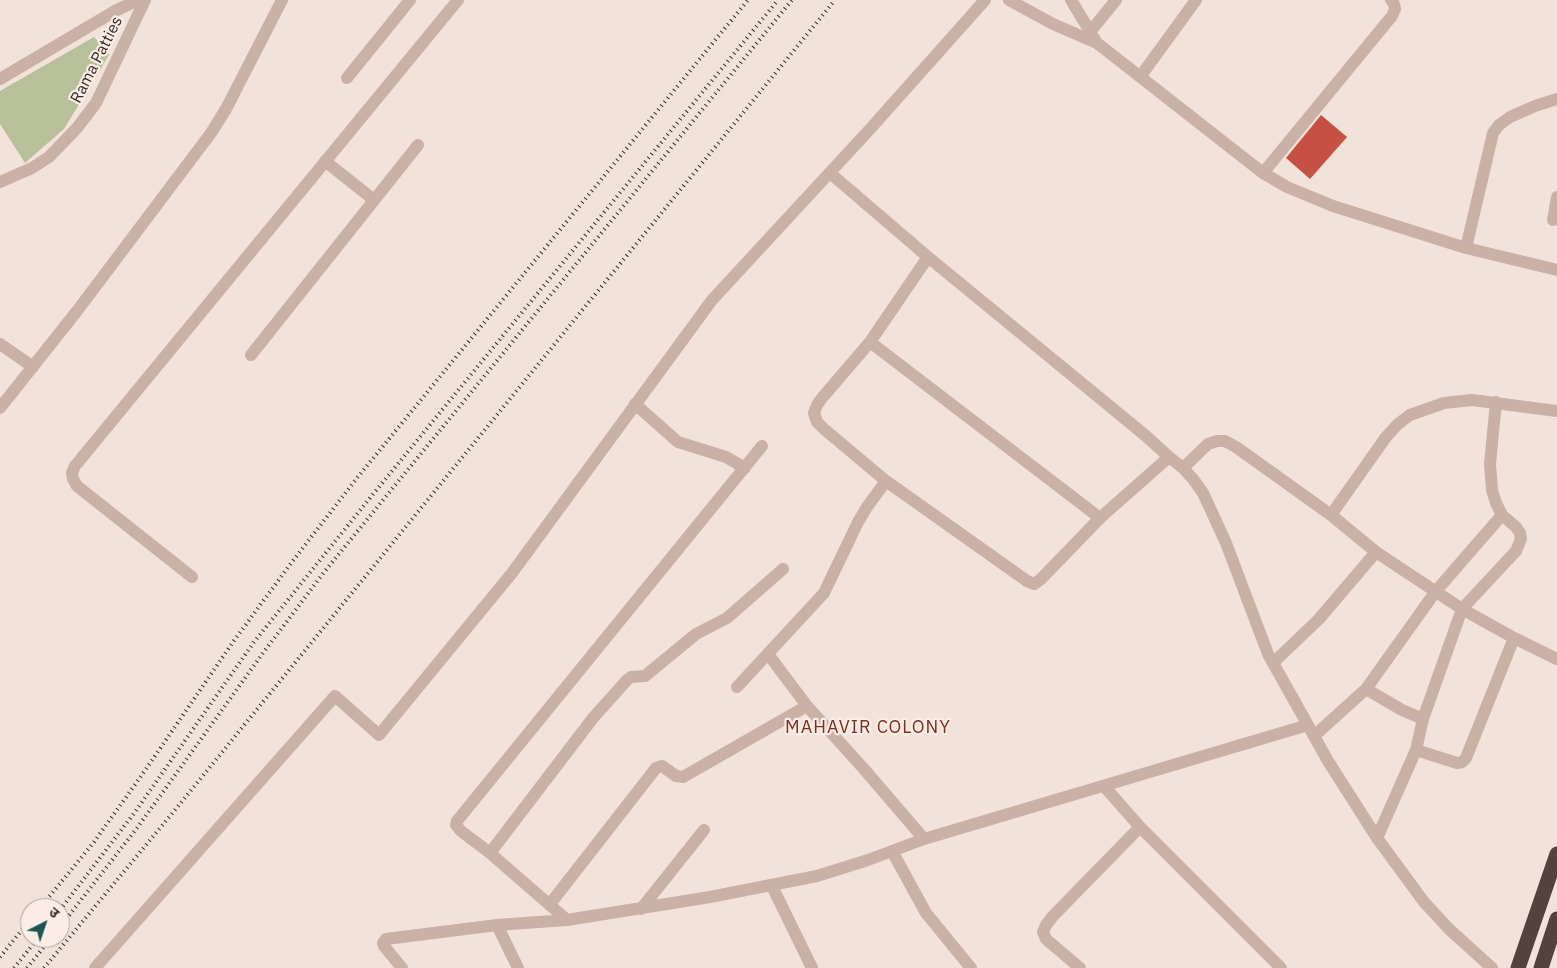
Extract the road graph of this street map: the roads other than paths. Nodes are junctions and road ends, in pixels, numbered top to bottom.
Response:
1 (138, 0) edge
2 (145, 0) edge
3 (282, 0) edge
4 (410, 0) edge
5 (458, 0) edge
6 (985, 0) edge
7 (1009, 0) edge
8 (1071, 0) edge
9 (1116, 0) edge
10 (1196, 0) edge
11 (1392, 0) edge
12 (1094, 38) junction
13 (1140, 77) junction
14 (347, 78) dead end
15 (0, 79) edge
16 (1557, 99) edge
17 (418, 145) dead end
18 (325, 161) junction
19 (830, 172) junction
20 (1263, 172) junction
21 (0, 182) edge
22 (1557, 197) edge
23 (374, 200) junction
24 (1553, 220) dead end
25 (1466, 248) junction
26 (928, 257) junction
27 (1557, 270) edge
28 (870, 342) junction
29 (0, 344) edge
30 (251, 354) dead end
31 (33, 367) junction
32 (1496, 402) junction
33 (636, 404) junction
34 (0, 408) edge
35 (1557, 411) edge
36 (762, 446) dead end
37 (1169, 457) junction
38 (745, 468) junction
39 (1183, 468) junction
40 (886, 481) junction
41 (1331, 515) junction
42 (1502, 515) junction
43 (1100, 518) junction
44 (1376, 552) junction
45 (783, 569) dead end
46 (192, 578) dead end
47 (1436, 591) junction
48 (1462, 609) junction
49 (1514, 638) junction
50 (768, 654) junction
51 (1557, 659) edge
52 (1273, 663) junction
53 (737, 688) dead end
54 (1366, 689) junction
55 (807, 706) junction
56 (1423, 719) junction
57 (1311, 731) junction
58 (1416, 750) junction
59 (1104, 786) junction
60 (1140, 827) junction
61 (704, 830) dead end
62 (1377, 838) junction
63 (924, 839) junction
64 (892, 852) junction
65 (490, 853) junction
66 (1557, 854) edge
67 (772, 886) junction
68 (550, 904) junction
69 (641, 908) junction
70 (1557, 919) edge
71 (567, 920) junction
72 (497, 925) junction
73 (808, 967) edge
74 (96, 968) edge
75 (402, 968) edge
76 (518, 968) edge
77 (971, 968) edge
78 (1080, 968) edge
79 (1280, 968) edge
80 (1492, 968) edge
81 (1518, 968) edge
82 (1541, 968) edge

1 - 15 street
2 - 21 street, Rama Patties
3 - 31 street
4 - 14 street
5 - 18 street
6 - 19 street
7 - 12 street
8 - 12 street
9 - 12 street
10 - 13 street
11 - 20 street
12 - 13 street
13 - 20 street
16 - 25 street
17 - 23 street
18 - 23 street
18 - 46 street
19 - 26 street
19 - 33 street
20 - 25 street
22 - 24 street
23 - 30 street
25 - 27 street
26 - 28 street
26 - 37 street
28 - 40 street
28 - 43 street
29 - 31 street
31 - 34 street
32 - 35 street
32 - 41 street
32 - 42 street
33 - 38 street
33 - 74 street
36 - 38 street
37 - 39 street
37 - 43 street
38 - 65 street
39 - 41 street
39 - 52 street
40 - 43 street
40 - 50 street
41 - 44 street
42 - 47 street
42 - 48 street
44 - 47 street
44 - 52 street
45 - 65 street
47 - 48 street
47 - 54 street
48 - 49 street
48 - 56 street
49 - 51 street
49 - 58 street
50 - 53 street
50 - 55 street
52 - 57 street
54 - 56 street
54 - 57 street
55 - 63 street
55 - 68 street
56 - 58 street
57 - 59 street
57 - 62 street
58 - 62 street
59 - 60 street
59 - 63 street
60 - 78 street
60 - 79 street
61 - 69 street
62 - 80 street
63 - 64 street
64 - 67 street
64 - 77 street
65 - 68 street
66 - 81 highway
67 - 69 street
67 - 73 street
68 - 71 street
69 - 71 street
70 - 82 highway
71 - 72 street
72 - 75 street
72 - 76 street

